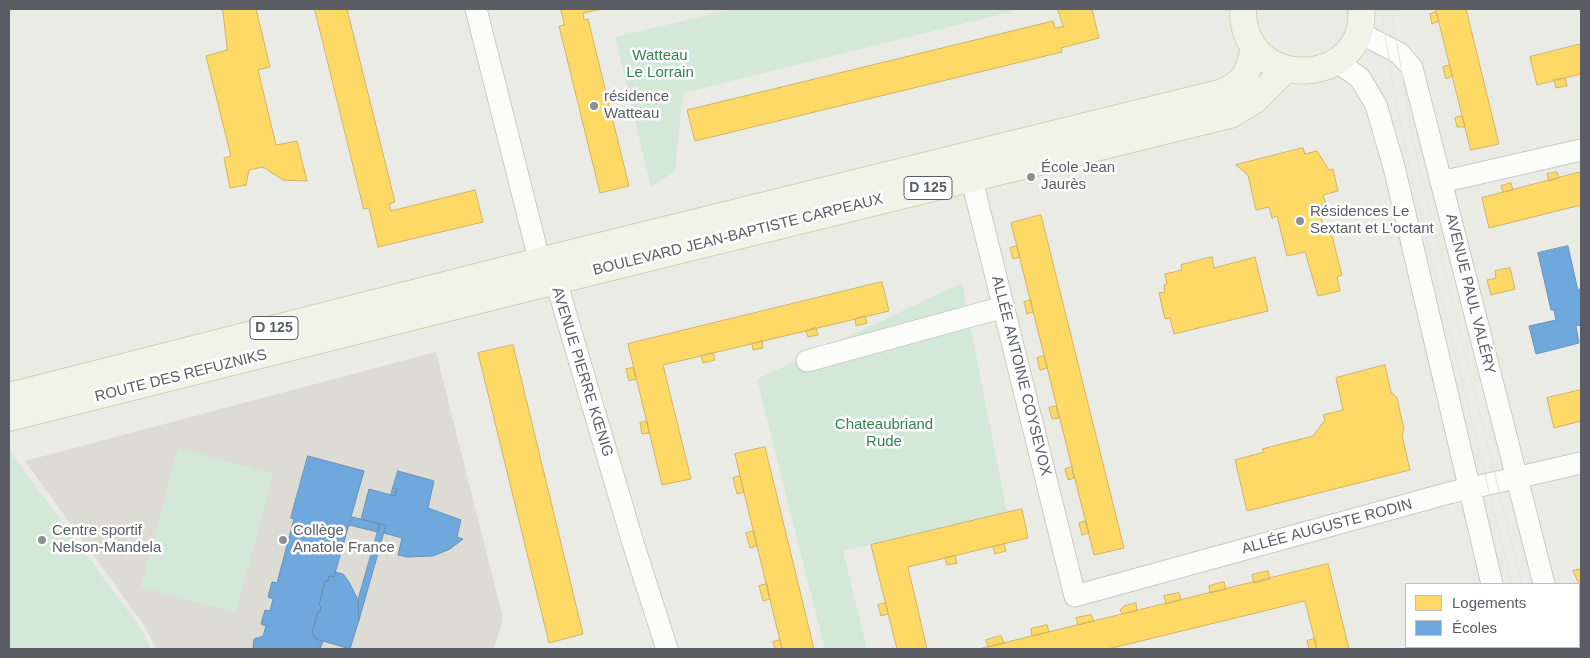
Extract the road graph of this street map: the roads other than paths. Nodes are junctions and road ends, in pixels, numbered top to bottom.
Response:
1 (476, 9) edge
2 (1243, 9) edge
3 (1360, 21) edge
4 (1254, 48) junction
5 (1336, 61) junction
6 (1286, 70) junction
7 (1581, 150) edge
8 (969, 167) junction
9 (1441, 182) junction
10 (547, 271) junction
11 (1004, 307) junction
12 (806, 361) dead end
13 (9, 396) edge
14 (9, 418) edge
15 (1581, 463) edge
16 (1517, 478) junction
17 (1468, 490) junction
18 (1492, 583) edge
19 (1544, 583) edge
20 (1075, 596) joint
21 (667, 649) edge

1 - 10 street, AVENUE PIERRE KŒNIG
2 - 4 main road
3 - 5 main road
3 - 9 street, AVENUE PAUL VALÉRY
4 - 6 main road
4 - 8 main road, BOULEVARD JEAN-BAPTISTE CARPEAUX / D 125
5 - 6 main road
5 - 17 street
6 - 8 main road, BOULEVARD JEAN-BAPTISTE CARPEAUX / D 125
7 - 9 street
8 - 10 main road, BOULEVARD JEAN-BAPTISTE CARPEAUX / D 125
8 - 11 street, ALLÉE ANTOINE COYSEVOX
9 - 16 street, AVENUE PAUL VALÉRY
10 - 13 main road, ROUTE DES REFUZNIKS / D 125
10 - 14 main road, ROUTE DES REFUZNIKS
10 - 21 street, AVENUE PIERRE KŒNIG
11 - 12 street
11 - 20 street, ALLÉE ANTOINE COYSEVOX
15 - 16 street, ALLÉE AUGUSTE RODIN
16 - 17 street, ALLÉE AUGUSTE RODIN
16 - 19 street, AVENUE PAUL VALÉRY
17 - 18 street
17 - 20 street, ALLÉE AUGUSTE RODIN

